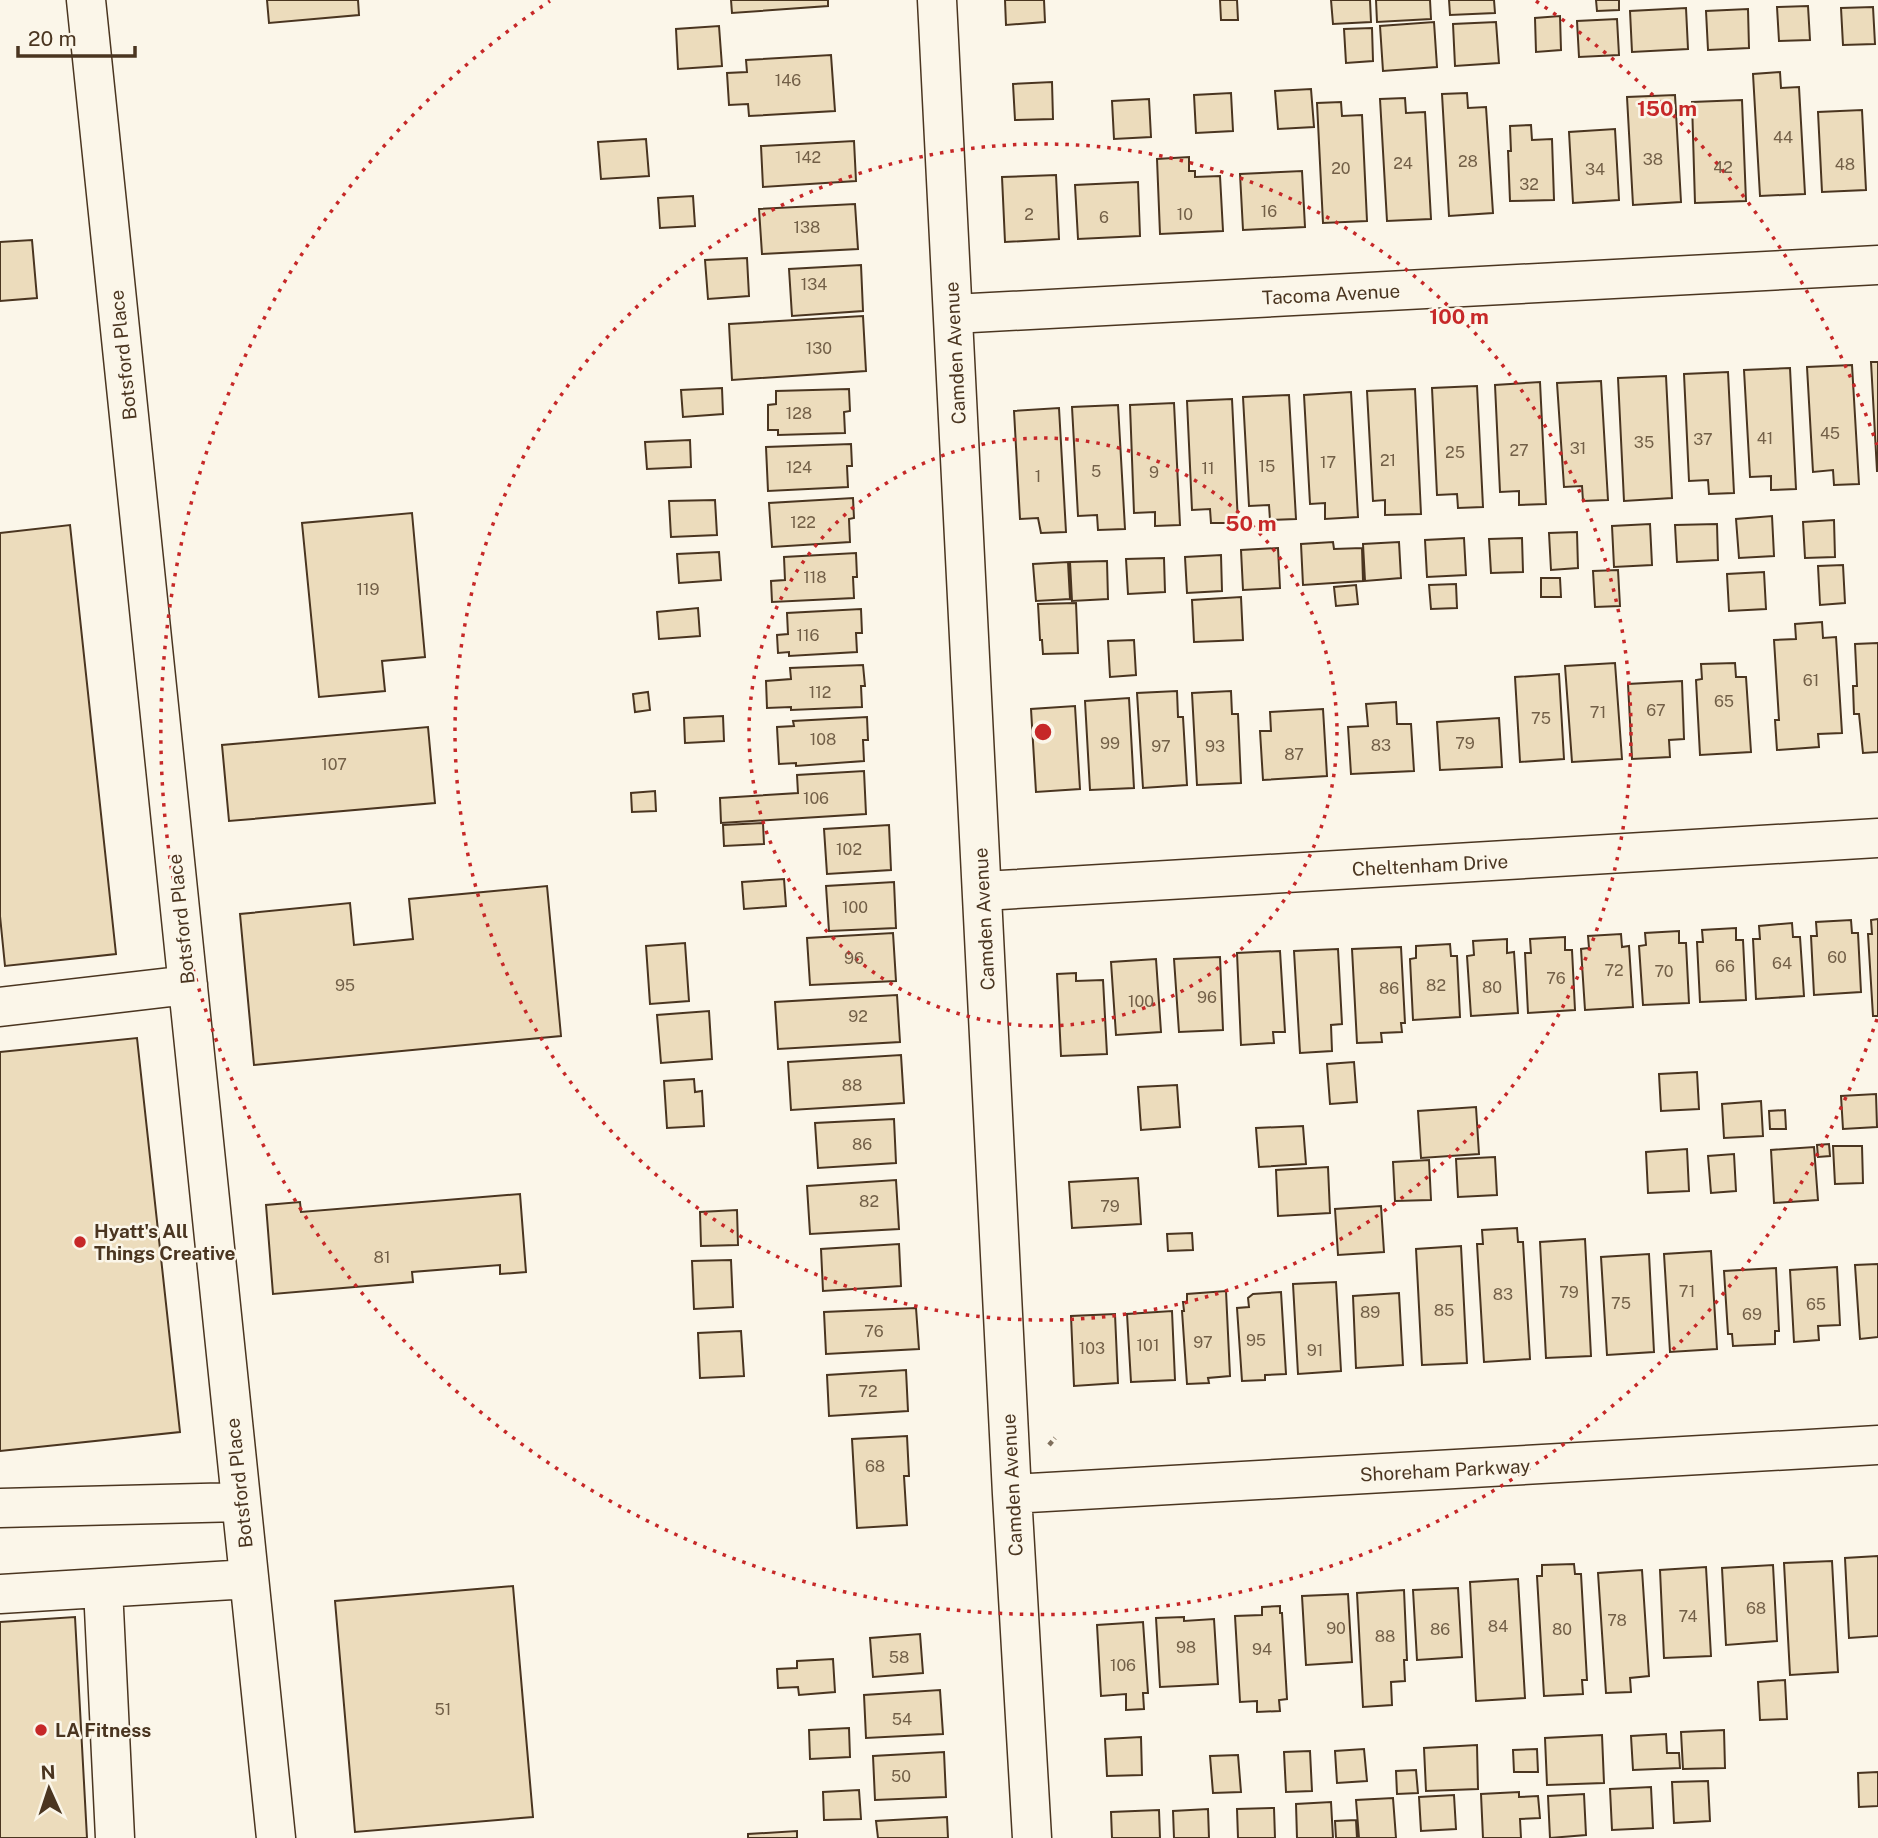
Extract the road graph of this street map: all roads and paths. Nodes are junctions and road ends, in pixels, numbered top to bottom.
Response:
1 (86, 0) edge
2 (937, 0) edge
3 (1878, 265) edge
4 (953, 314) junction
5 (1878, 838) edge
6 (982, 891) junction
7 (188, 985) junction
8 (0, 1007) edge
9 (1878, 1445) edge
10 (1012, 1494) junction
11 (241, 1502) junction
12 (0, 1508) edge
13 (249, 1580) junction
14 (103, 1588) junction
15 (0, 1594) edge
16 (116, 1838) edge
17 (276, 1838) edge
18 (1032, 1838) edge

1 - 7 street, Botsford Place
2 - 4 street, Camden Avenue
3 - 4 street, Tacoma Avenue
4 - 6 street, Camden Avenue
5 - 6 street, Cheltenham Drive
6 - 10 street, Camden Avenue
7 - 8 street
7 - 11 street, Botsford Place
9 - 10 street, Shoreham Parkway
10 - 18 street, Camden Avenue
11 - 12 street
11 - 13 street, Botsford Place
13 - 14 street
13 - 17 street, Botsford Place
14 - 15 street
14 - 16 street

